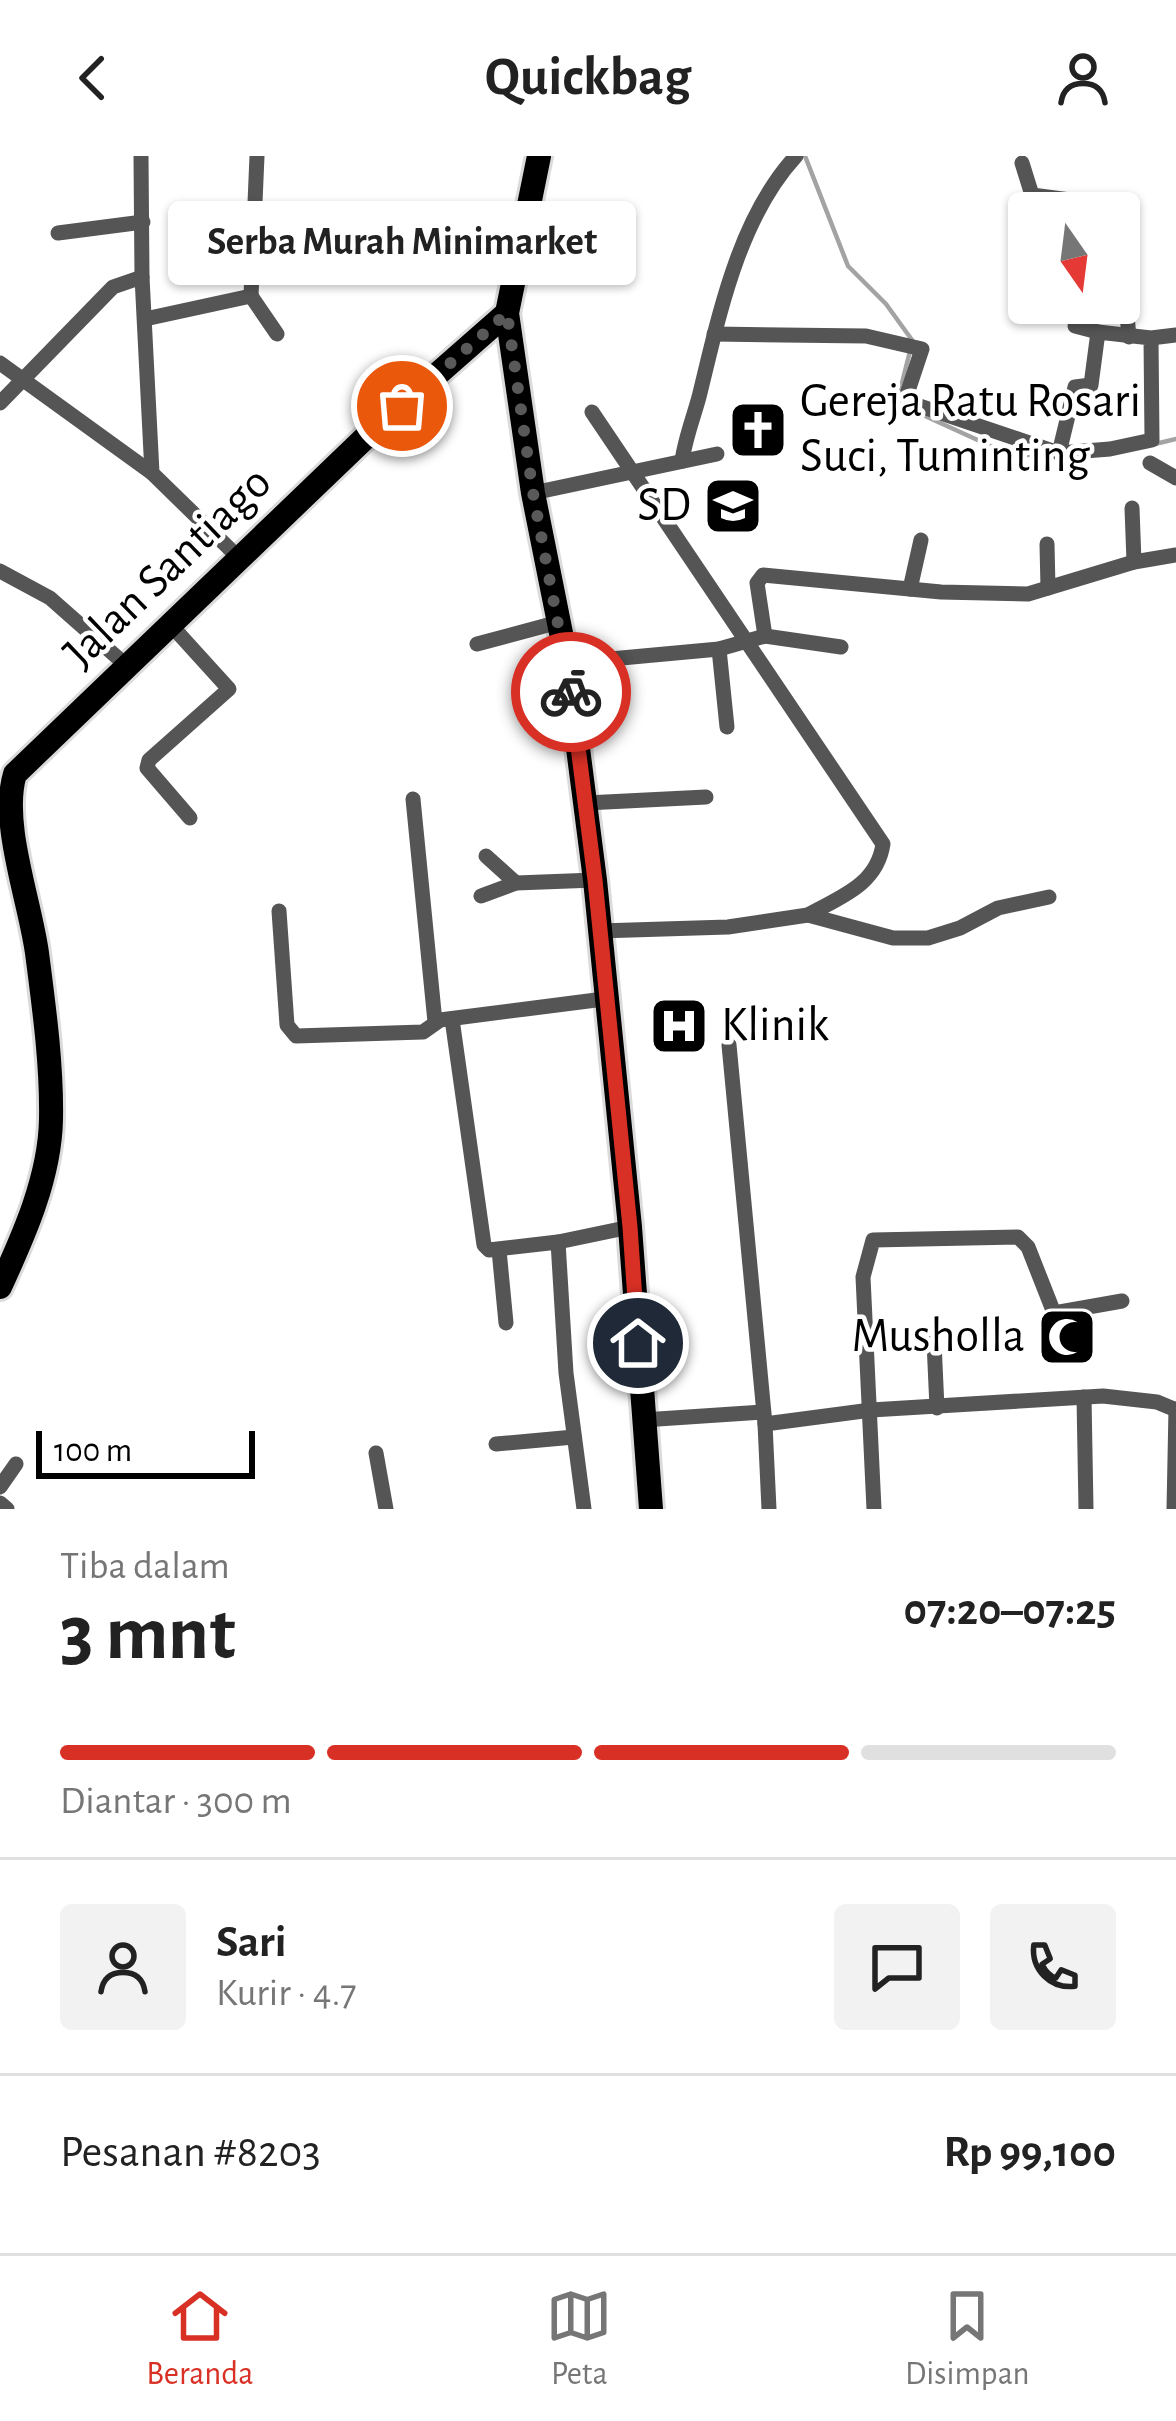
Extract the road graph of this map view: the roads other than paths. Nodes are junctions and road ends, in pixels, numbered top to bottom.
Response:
1 (141, 156) edge
2 (257, 156) edge
3 (539, 156) edge
4 (796, 156) edge
5 (1022, 159) edge
6 (1016, 191) dead end
7 (1031, 192) edge
8 (143, 222) junction
9 (58, 233) dead end
10 (142, 277) junction
11 (250, 296) junction
12 (507, 313) junction
13 (145, 319) junction
14 (1128, 324) edge
15 (1075, 326) dead end
16 (1098, 332) junction
17 (277, 334) dead end
18 (715, 334) junction
19 (1176, 335) edge
20 (1129, 337) junction
21 (1151, 338) junction
22 (0, 363) edge
23 (22, 381) junction
24 (0, 403) edge
25 (592, 412) dead end
26 (1059, 453) junction
27 (717, 454) dead end
28 (682, 461) junction
29 (1150, 463) dead end
30 (152, 473) junction
31 (1176, 478) edge
32 (533, 493) junction
33 (1132, 508) dead end
34 (921, 540) dead end
35 (1047, 544) dead end
36 (1176, 555) edge
37 (239, 558) junction
38 (1134, 562) junction
39 (0, 572) edge
40 (1048, 588) junction
41 (910, 590) junction
42 (559, 622) junction
43 (170, 624) junction
44 (765, 636) junction
45 (477, 644) dead end
46 (841, 647) dead end
47 (719, 649) junction
48 (567, 663) junction
49 (127, 666) junction
50 (727, 727) dead end
51 (706, 797) dead end
52 (413, 800) dead end
53 (586, 803) junction
54 (190, 818) dead end
55 (486, 856) dead end
56 (6, 857) edge
57 (595, 880) junction
58 (516, 883) junction
59 (481, 896) dead end
60 (1049, 898) dead end
61 (279, 911) dead end
62 (808, 915) junction
63 (599, 931) junction
64 (604, 999) junction
65 (443, 1021) junction
66 (729, 1045) dead end
67 (630, 1227) junction
68 (558, 1241) junction
69 (499, 1250) junction
70 (0, 1286) edge
71 (1122, 1301) dead end
72 (506, 1322) dead end
73 (934, 1342) dead end
74 (1084, 1397) junction
75 (937, 1408) junction
76 (1175, 1409) edge
77 (871, 1410) junction
78 (764, 1418) junction
79 (643, 1420) junction
80 (574, 1437) junction
81 (496, 1444) dead end
82 (376, 1453) dead end
83 (16, 1464) dead end
84 (0, 1487) edge
85 (0, 1503) edge
86 (7, 1509) edge
87 (386, 1509) edge
88 (584, 1509) edge
89 (650, 1509) edge
90 (769, 1509) edge
91 (874, 1509) edge
92 (1086, 1509) edge
93 (1174, 1509) edge

1 - 8 street
2 - 11 street
3 - 12 highway
4 - 18 street
5 - 6 street
5 - 7 street
8 - 9 street
8 - 10 street
10 - 13 street
10 - 23 street
11 - 13 street
11 - 17 street
12 - 32 highway
12 - 37 highway, Jalan Santiago
13 - 30 street
14 - 20 street
15 - 16 street
16 - 20 street
16 - 26 street
18 - 26 street
18 - 28 street
19 - 21 street
20 - 21 street
21 - 26 street
22 - 23 street
23 - 24 street
23 - 30 street
25 - 62 street
27 - 28 street
28 - 32 street
29 - 31 street
30 - 37 street
32 - 42 highway
33 - 38 street
34 - 41 street
35 - 40 street
36 - 38 street
37 - 43 highway, Jalan Santiago
38 - 40 street
39 - 49 street
40 - 41 street
41 - 44 street
42 - 45 street
42 - 48 highway
43 - 49 highway, Jalan Santiago
43 - 54 street
44 - 46 street
44 - 47 street
47 - 48 street
47 - 50 street
48 - 53 highway
49 - 56 highway, Jalan Santiago
51 - 53 street
52 - 65 street
53 - 57 highway
55 - 58 street
56 - 70 highway, Jalan Santiago
57 - 58 street
57 - 63 highway
58 - 59 street
60 - 62 street
61 - 65 street
62 - 63 street
63 - 64 highway
64 - 65 street
64 - 67 highway
65 - 69 street
66 - 78 street
67 - 68 street
67 - 79 highway
68 - 69 street
68 - 80 street
69 - 72 street
71 - 77 street
73 - 75 street
74 - 75 street
74 - 76 street
74 - 92 street
75 - 77 street
76 - 93 street
77 - 78 street
77 - 91 street
78 - 79 street
78 - 90 street
79 - 89 highway
80 - 81 street
80 - 88 street
82 - 87 street
83 - 84 street
85 - 86 street

